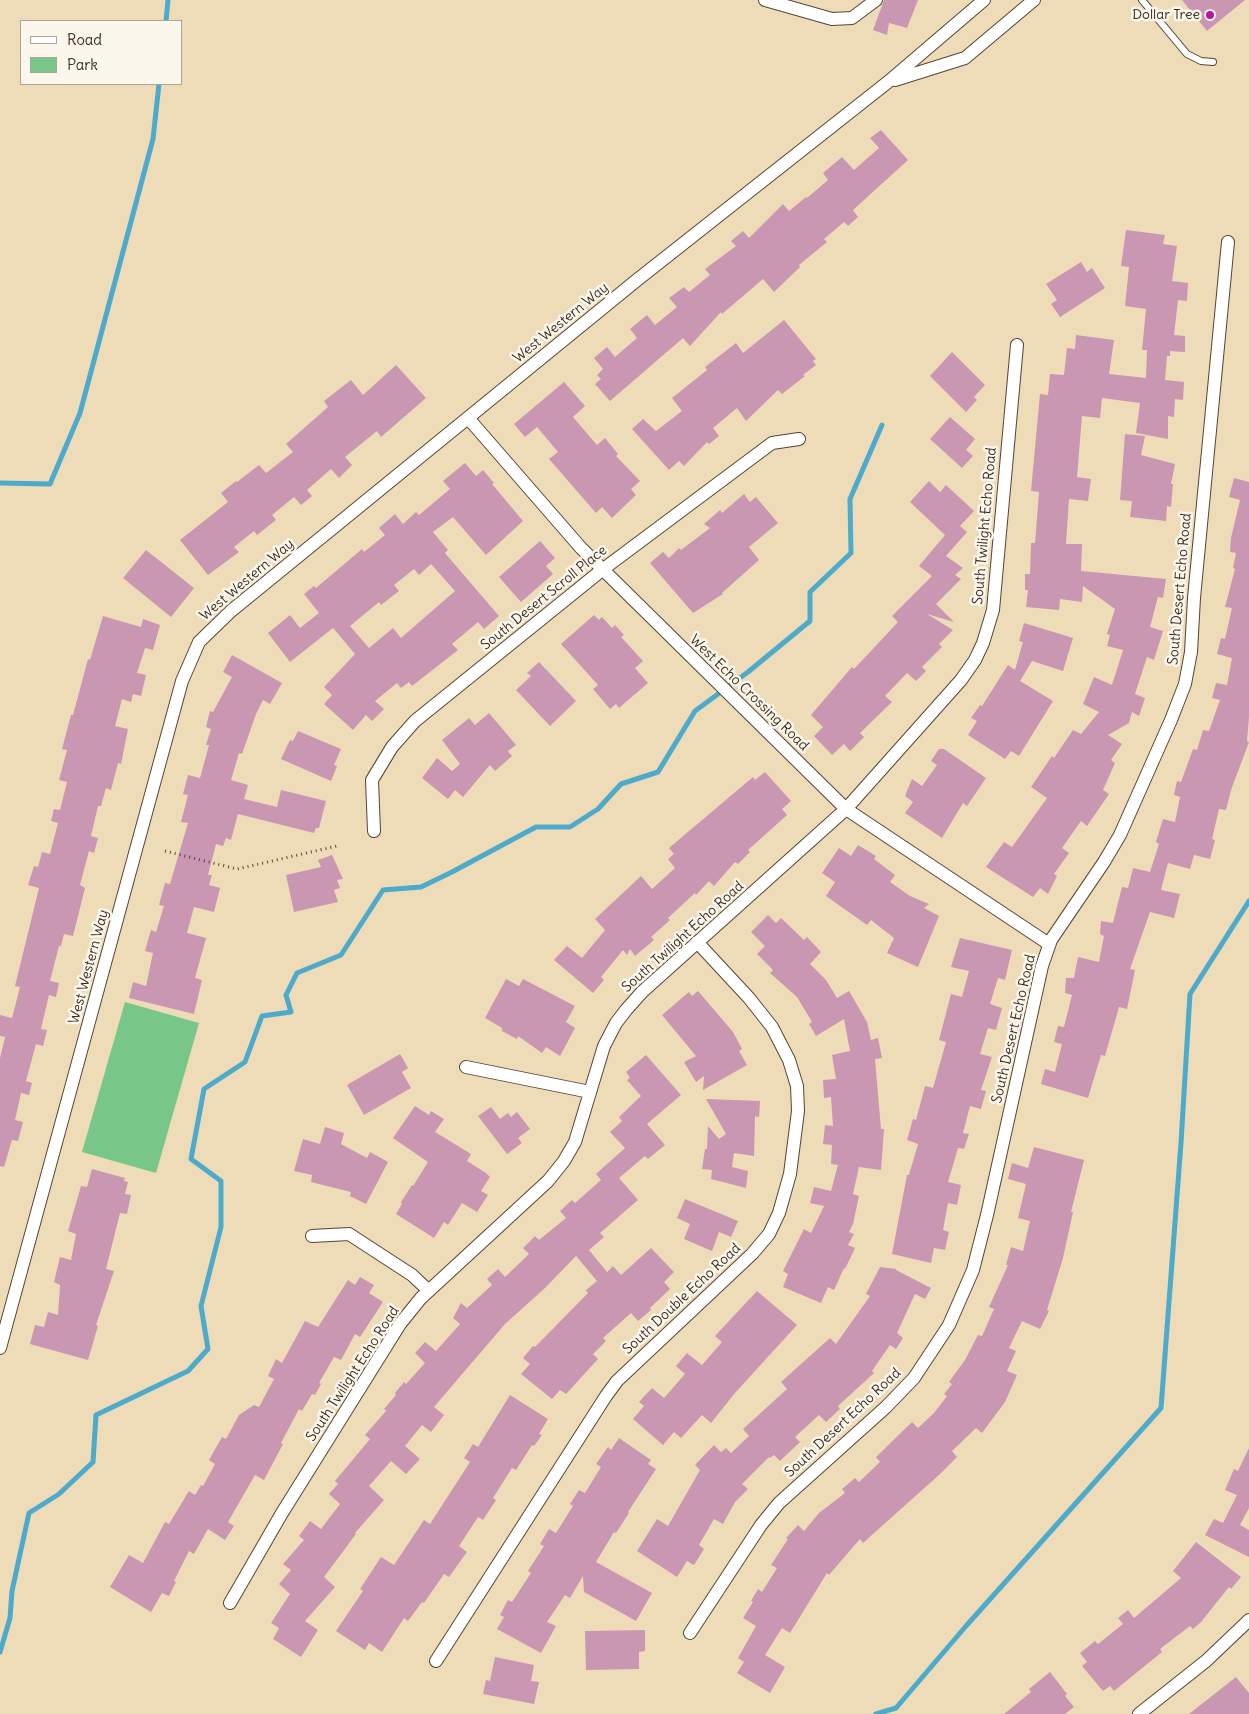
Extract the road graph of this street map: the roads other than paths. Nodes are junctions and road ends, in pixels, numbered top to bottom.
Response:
1 (766, 0) edge
2 (876, 0) edge
3 (984, 0) edge
4 (1034, 0) edge
5 (1142, 0) edge
6 (1213, 62) dead end
7 (888, 82) junction
8 (1228, 242) dead end
9 (1017, 345) dead end
10 (468, 418) junction
11 (799, 439) dead end
12 (602, 570) junction
13 (846, 808) junction
14 (374, 831) dead end
15 (697, 942) junction
16 (1049, 944) junction
17 (466, 1067) dead end
18 (590, 1092) junction
19 (312, 1236) dead end
20 (429, 1290) junction
21 (0, 1348) edge
22 (230, 1603) dead end
23 (1249, 1620) edge
24 (690, 1633) dead end
25 (436, 1661) dead end
26 (1139, 1714) edge

1 - 2 street
3 - 7 street, West Western Way
4 - 7 street, West Western Way
5 - 6 lane
7 - 10 street, West Western Way
8 - 16 street, South Desert Echo Road
9 - 13 street, South Twilight Echo Road
10 - 12 street, West Echo Crossing Road
10 - 21 street, West Western Way
11 - 12 street, South Desert Scroll Place
12 - 13 street, West Echo Crossing Road
12 - 14 street, South Desert Scroll Place
13 - 15 street, South Twilight Echo Road
13 - 16 street, West Echo Crossing Road
15 - 18 street, South Twilight Echo Road
15 - 25 street, South Double Echo Road
16 - 24 street, South Desert Echo Road
17 - 18 street
18 - 20 street, South Twilight Echo Road
19 - 20 street
20 - 22 street, South Twilight Echo Road
23 - 26 street

